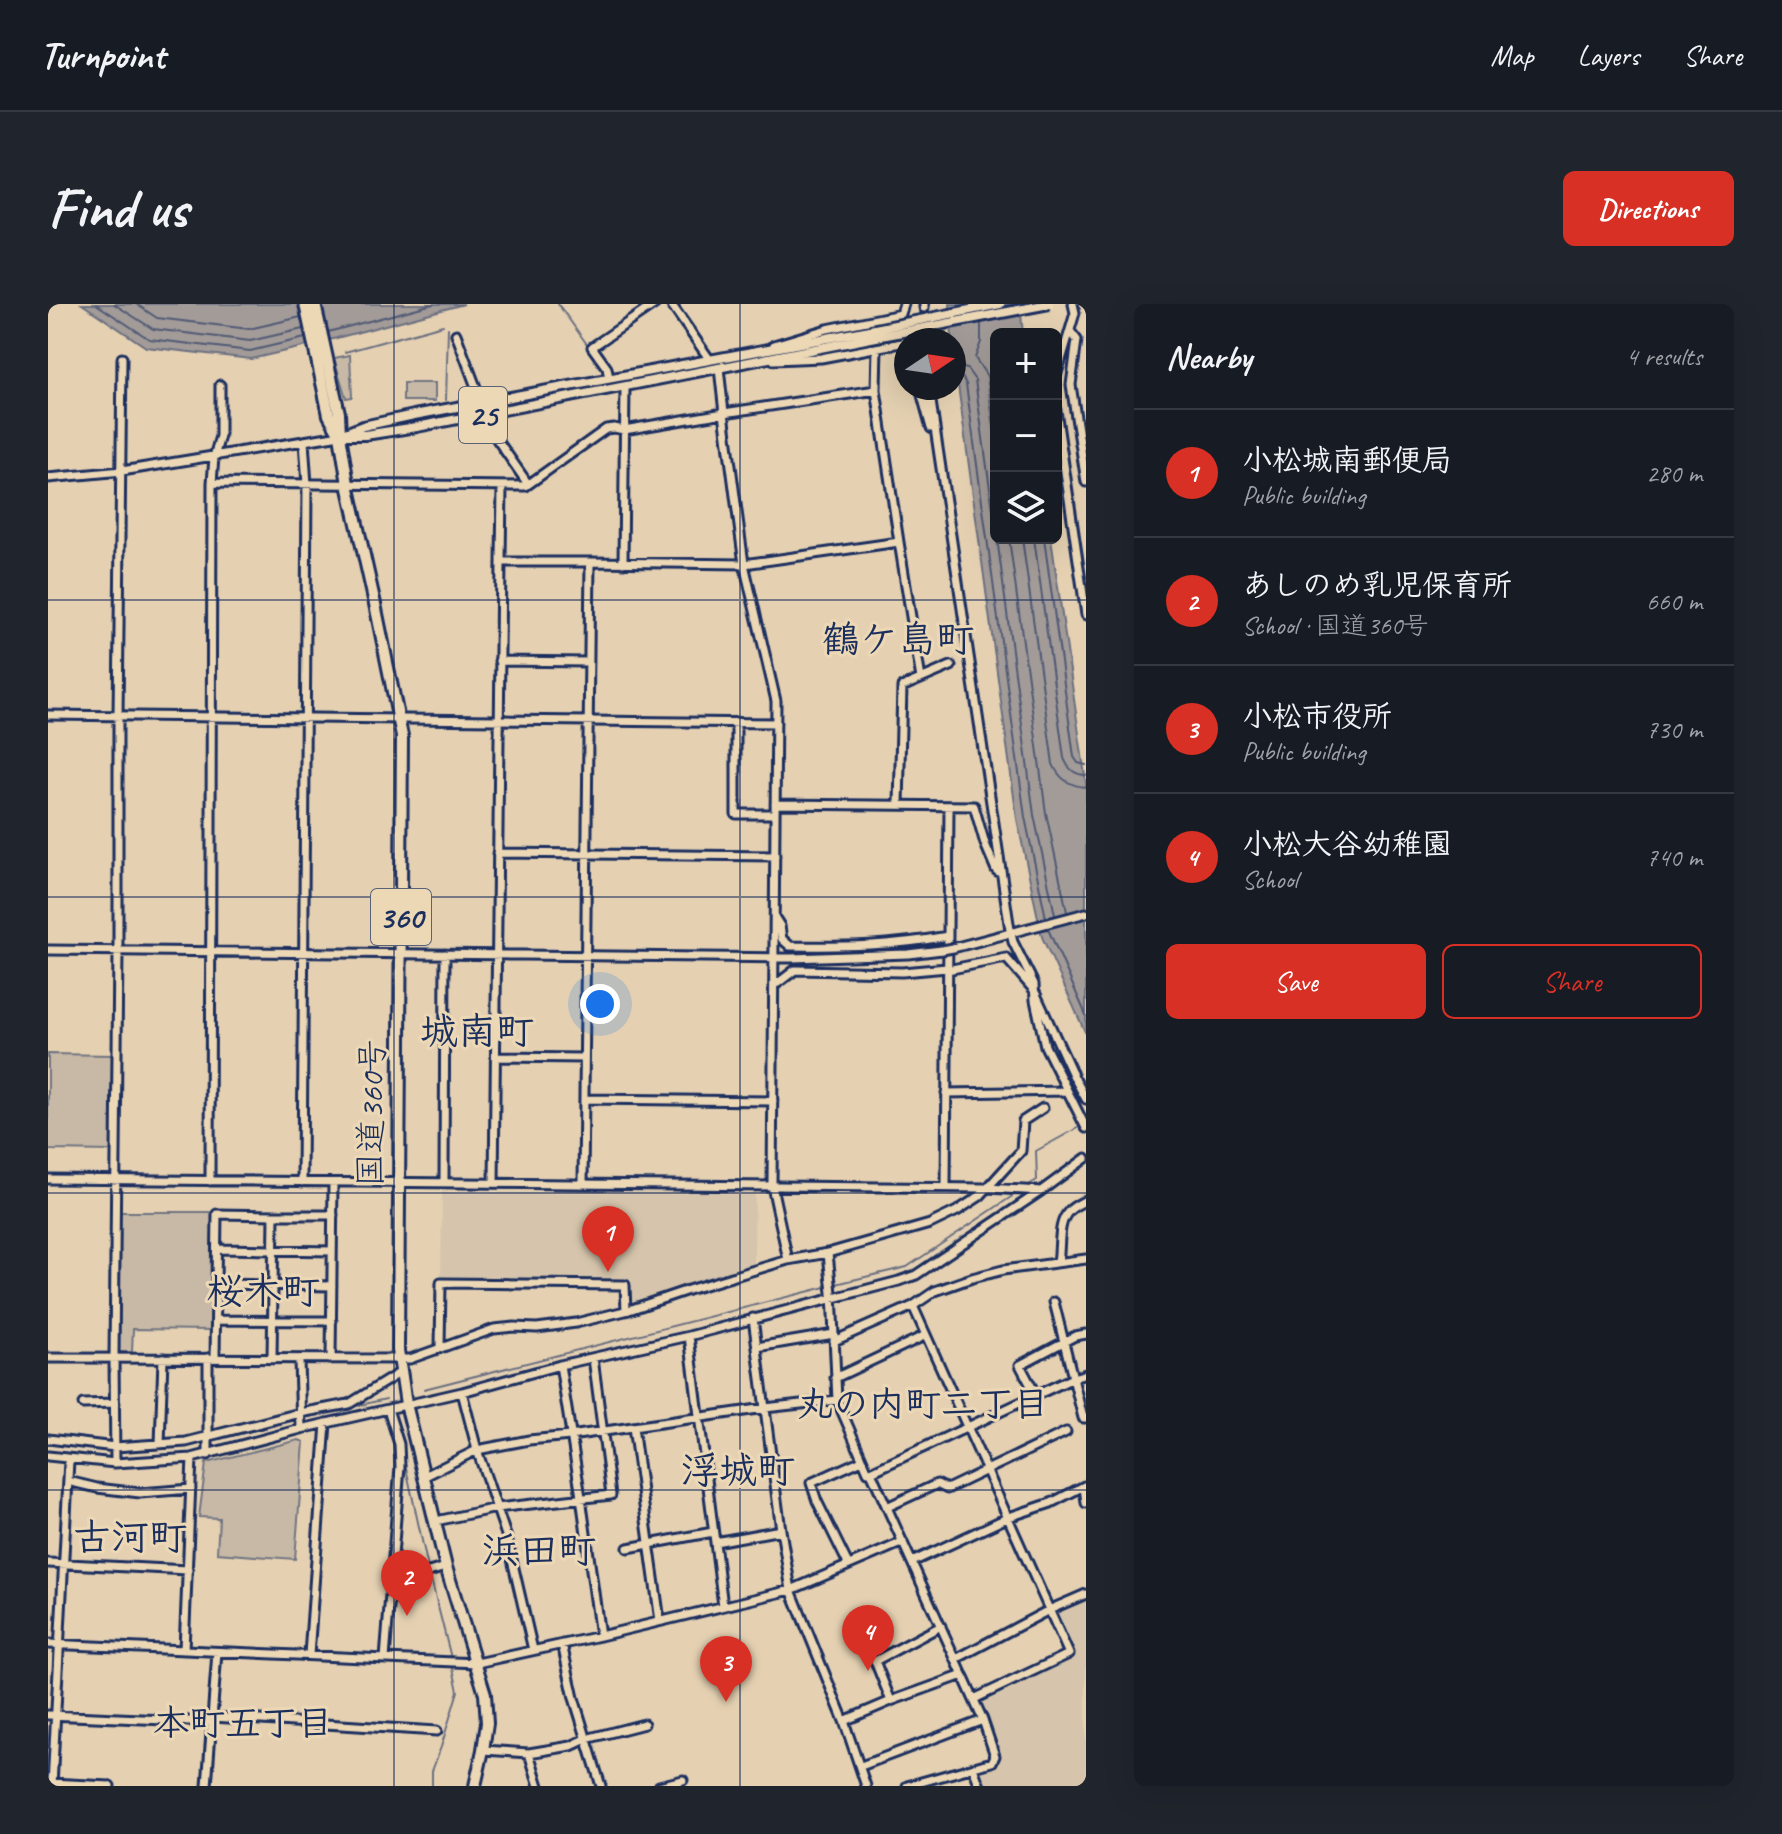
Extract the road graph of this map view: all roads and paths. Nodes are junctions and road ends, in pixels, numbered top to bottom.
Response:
1 (305, 304) edge
2 (315, 304) edge
3 (655, 304) edge
4 (671, 304) edge
5 (904, 304) edge
6 (1000, 304) edge
7 (1049, 304) edge
8 (1077, 309) edge
9 (901, 314) junction
10 (904, 328) edge
11 (1070, 331) junction
12 (456, 334) dead end
13 (871, 334) junction
14 (894, 344) edge
15 (877, 347) junction
16 (758, 356) junction
17 (1062, 357) edge
18 (122, 358) dead end
19 (710, 360) junction
20 (324, 368) junction
21 (719, 368) junction
22 (609, 378) junction
23 (220, 385) dead end
24 (625, 387) junction
25 (876, 390) junction
26 (923, 400) edge
27 (931, 400) edge
28 (482, 402) junction
29 (724, 413) junction
30 (485, 414) junction
31 (624, 430) junction
32 (340, 435) junction
33 (304, 441) junction
34 (937, 441) junction
35 (1062, 451) edge
36 (214, 457) junction
37 (122, 471) junction
38 (48, 478) edge
39 (1086, 482) edge
40 (212, 483) junction
41 (348, 484) junction
42 (528, 484) junction
43 (307, 485) junction
44 (502, 486) junction
45 (899, 542) junction
46 (501, 562) junction
47 (590, 562) junction
48 (623, 563) junction
49 (744, 564) junction
50 (1086, 615) edge
51 (499, 661) junction
52 (589, 662) junction
53 (951, 666) dead end
54 (921, 679) junction
55 (48, 715) edge
56 (118, 716) junction
57 (213, 716) junction
58 (304, 717) junction
59 (399, 719) junction
60 (498, 720) junction
61 (588, 721) junction
62 (736, 722) junction
63 (776, 723) junction
64 (775, 804) junction
65 (899, 805) junction
66 (949, 806) junction
67 (775, 814) junction
68 (497, 853) junction
69 (586, 854) junction
70 (775, 856) junction
71 (1001, 873) junction
72 (1086, 913) edge
73 (775, 918) junction
74 (1015, 933) junction
75 (948, 936) junction
76 (48, 950) edge
77 (118, 951) junction
78 (209, 951) junction
79 (304, 951) junction
80 (401, 953) junction
81 (445, 954) junction
82 (496, 954) junction
83 (585, 955) junction
84 (774, 957) junction
85 (947, 969) junction
86 (774, 984) junction
87 (1034, 990) junction
88 (496, 1057) junction
89 (584, 1058) junction
90 (1067, 1091) junction
91 (946, 1093) junction
92 (584, 1099) junction
93 (1086, 1099) edge
94 (773, 1101) junction
95 (1043, 1108) dead end
96 (1086, 1128) edge
97 (1086, 1158) edge
98 (48, 1179) edge
99 (116, 1180) junction
100 (210, 1181) junction
101 (302, 1182) junction
102 (399, 1182) junction
103 (333, 1183) junction
104 (444, 1183) junction
105 (494, 1183) junction
106 (583, 1184) junction
107 (772, 1186) junction
108 (946, 1187) junction
109 (987, 1188) junction
110 (1041, 1191) junction
111 (1086, 1200) edge
112 (274, 1215) junction
113 (333, 1215) junction
114 (217, 1249) junction
115 (274, 1250) junction
116 (332, 1251) junction
117 (828, 1253) junction
118 (1086, 1259) edge
119 (788, 1260) junction
120 (1058, 1262) junction
121 (217, 1284) junction
122 (273, 1285) junction
123 (332, 1286) junction
124 (832, 1296) junction
125 (1054, 1302) dead end
126 (913, 1306) junction
127 (626, 1311) junction
128 (753, 1318) junction
129 (216, 1320) junction
130 (272, 1321) junction
131 (332, 1321) junction
132 (1086, 1334) edge
133 (926, 1335) junction
134 (689, 1336) junction
135 (834, 1338) junction
136 (1064, 1342) junction
137 (757, 1347) junction
138 (440, 1348) junction
139 (48, 1358) edge
140 (114, 1358) junction
141 (163, 1358) junction
142 (212, 1358) junction
143 (593, 1358) junction
144 (272, 1359) junction
145 (331, 1359) junction
146 (299, 1360) junction
147 (399, 1360) junction
148 (560, 1365) junction
149 (401, 1372) junction
150 (1086, 1374) edge
151 (835, 1378) junction
152 (1073, 1378) junction
153 (462, 1392) junction
154 (1036, 1395) junction
155 (837, 1400) junction
156 (115, 1403) junction
157 (83, 1404) dead end
158 (406, 1404) junction
159 (765, 1408) junction
160 (388, 1409) junction
161 (300, 1413) junction
162 (699, 1418) junction
163 (1086, 1418) edge
164 (326, 1423) junction
165 (633, 1427) junction
166 (968, 1427) junction
167 (301, 1429) junction
168 (603, 1431) junction
169 (1066, 1432) dead end
170 (570, 1436) junction
171 (208, 1437) junction
172 (48, 1439) edge
173 (160, 1444) junction
174 (115, 1447) junction
175 (56, 1449) edge
176 (477, 1450) junction
177 (208, 1455) junction
178 (192, 1458) junction
179 (69, 1460) junction
180 (862, 1460) junction
181 (115, 1463) junction
182 (987, 1470) junction
183 (871, 1472) junction
184 (425, 1476) junction
185 (68, 1481) junction
186 (191, 1489) junction
187 (581, 1498) junction
188 (1086, 1503) edge
189 (887, 1507) junction
190 (497, 1508) junction
191 (1009, 1517) junction
192 (436, 1521) junction
193 (781, 1530) junction
194 (713, 1532) junction
195 (715, 1542) junction
196 (903, 1542) junction
197 (650, 1544) junction
198 (628, 1548) dead end
199 (912, 1562) junction
200 (48, 1563) edge
201 (63, 1564) junction
202 (848, 1564) junction
203 (446, 1567) junction
204 (392, 1569) junction
205 (188, 1570) junction
206 (791, 1590) junction
207 (1086, 1594) edge
208 (723, 1606) junction
209 (1049, 1610) junction
210 (660, 1621) junction
211 (941, 1626) junction
212 (600, 1636) junction
213 (48, 1644) edge
214 (562, 1644) junction
215 (59, 1645) junction
216 (184, 1650) junction
217 (533, 1650) junction
218 (217, 1652) junction
219 (309, 1655) junction
220 (385, 1659) junction
221 (956, 1659) junction
222 (477, 1663) junction
223 (963, 1675) junction
224 (974, 1699) junction
225 (891, 1701) junction
226 (52, 1715) edge
227 (212, 1720) junction
228 (983, 1720) junction
229 (844, 1721) junction
230 (644, 1724) dead end
231 (437, 1731) dead end
232 (586, 1739) junction
233 (483, 1750) junction
234 (529, 1753) junction
235 (861, 1766) junction
236 (973, 1768) junction
237 (683, 1780) dead end
238 (50, 1784) edge
239 (110, 1786) edge
240 (207, 1786) edge
241 (475, 1786) edge
242 (539, 1786) edge
243 (601, 1786) edge
244 (659, 1786) edge
245 (866, 1786) edge
246 (907, 1786) edge
247 (980, 1786) edge

1 - 20 highway, 国道360号 / 360
2 - 20 highway, 国道360号 / 360
3 - 22 street
4 - 19 street
5 - 9 street
6 - 13 main road, 25, bridge
7 - 13 main road, 25, bridge
8 - 11 street
9 - 10 street
9 - 16 street
11 - 17 street
11 - 39 street
12 - 28 street
13 - 16 main road, 25
14 - 15 street
15 - 16 street
15 - 25 street
16 - 19 main road, 25
16 - 21 main road, 25
18 - 37 street
19 - 22 main road, 25
20 - 32 highway, 国道360号 / 360
21 - 24 main road, 25
21 - 29 street
22 - 28 main road, 25
23 - 36 street
24 - 30 main road, 25
24 - 31 street
25 - 29 street
25 - 45 street
26 - 34 street
27 - 34 street
28 - 30 street
28 - 32 main road, 25
29 - 31 street
29 - 49 street
30 - 32 main road, 25
30 - 42 street
31 - 42 street
31 - 48 street
32 - 33 street
32 - 41 highway, 国道360号 / 360
33 - 36 street
33 - 43 street
34 - 71 street
35 - 50 street
36 - 37 street
36 - 40 street
37 - 38 street
37 - 56 street
40 - 43 street
40 - 57 street
41 - 43 street
41 - 44 street
41 - 59 highway, 国道360号 / 360
42 - 44 street
43 - 58 street
44 - 46 street
45 - 49 street
45 - 54 street
46 - 47 street
46 - 51 street
47 - 48 street
47 - 52 street
48 - 49 street
49 - 63 street
51 - 52 street
51 - 60 street
52 - 61 street
53 - 54 street
54 - 65 street
55 - 56 street
56 - 57 street
56 - 77 street
57 - 58 street
57 - 78 street
58 - 59 street
58 - 79 street
59 - 60 street
59 - 80 highway, 国道360号 / 360
60 - 61 street
60 - 68 street
61 - 62 street
61 - 69 street
62 - 63 street
62 - 67 street
63 - 64 street
64 - 65 street
64 - 67 street
65 - 66 street
66 - 71 street
66 - 75 street
67 - 70 street
68 - 69 street
68 - 82 street
69 - 70 street
69 - 83 street
70 - 73 street
71 - 74 street
72 - 74 street
73 - 75 street
73 - 84 street
74 - 84 street, bridge
74 - 87 street
75 - 85 street
76 - 77 street
77 - 78 street
77 - 99 street
78 - 79 street
78 - 100 street
79 - 80 street
79 - 101 street
80 - 81 street
80 - 102 highway, 国道360号 / 360
81 - 82 street
81 - 104 street
82 - 83 street
82 - 88 street
83 - 84 street
83 - 89 street
84 - 86 street
85 - 86 street
85 - 87 street
85 - 91 street
86 - 94 street
87 - 90 street
87 - 93 street
88 - 89 street
88 - 105 street
89 - 92 street
90 - 91 street
90 - 96 street
91 - 108 street
92 - 94 street
92 - 106 street
94 - 107 street
95 - 109 street
97 - 110 street
98 - 99 street
99 - 100 street
99 - 140 street
100 - 101 street
101 - 103 street
102 - 103 street
102 - 104 street
102 - 147 highway, 国道360号 / 360
103 - 113 street
104 - 105 street
105 - 106 street
106 - 107 street
107 - 108 street
107 - 119 street
108 - 109 street
109 - 110 street
109 - 117 street
110 - 124 street
111 - 120 street
112 - 113 street
112 - 114 street
112 - 115 street
113 - 116 street
114 - 115 street
114 - 121 street
115 - 116 street
115 - 122 street
116 - 123 street
117 - 119 street
117 - 124 street
118 - 120 street
119 - 127 street
120 - 126 street
121 - 122 street
121 - 129 street
122 - 123 street
122 - 130 street
123 - 131 street
124 - 128 street
124 - 135 street
125 - 136 street
126 - 133 street
126 - 135 street
127 - 138 street
127 - 138 street
128 - 134 street
128 - 137 street
129 - 130 street
129 - 142 street
130 - 131 street
130 - 144 street
131 - 145 street
132 - 136 street
133 - 151 street
133 - 166 street
134 - 143 street
134 - 162 street
135 - 137 street
135 - 151 street
136 - 152 street
136 - 154 street
137 - 159 street
138 - 147 street
139 - 140 street
140 - 141 street
140 - 156 street
141 - 142 street
141 - 173 street
142 - 144 street
142 - 171 street
143 - 148 street
143 - 168 street
144 - 146 street
145 - 146 street
145 - 147 street
146 - 161 street
147 - 149 highway, 国道360号 / 360
148 - 153 street
148 - 170 street
149 - 158 highway, 国道360号 / 360
149 - 161 street
150 - 152 street
151 - 155 street
152 - 154 street
152 - 163 street
153 - 158 street
153 - 176 street
154 - 166 street
155 - 159 street
155 - 180 street
156 - 157 street
156 - 174 street
158 - 160 street
158 - 184 highway, 国道360号 / 360
159 - 162 street
159 - 193 street
160 - 164 street
160 - 204 street
161 - 167 street
161 - 171 street
162 - 165 street
162 - 194 street
164 - 167 street
164 - 219 street
165 - 168 street
165 - 197 street
166 - 182 street
166 - 183 street
167 - 177 street
168 - 170 street
168 - 187 street
169 - 182 street
170 - 176 street
170 - 187 street
171 - 173 street
171 - 177 street
172 - 175 street
173 - 174 street
174 - 175 street
174 - 181 street
175 - 179 street
176 - 184 street
176 - 190 street
177 - 178 street
178 - 181 street
178 - 186 street
179 - 181 street
179 - 185 street
180 - 183 street
180 - 202 street
182 - 189 street
182 - 191 street
183 - 189 street
184 - 192 highway, 国道360号 / 360
185 - 186 street
185 - 201 street
186 - 205 street
187 - 190 street
187 - 212 street
188 - 191 street
189 - 196 street
190 - 192 street
190 - 217 street
191 - 199 street
191 - 209 street
192 - 203 highway, 国道360号 / 360
193 - 195 street
193 - 206 street
194 - 195 street
194 - 197 street
195 - 208 street
196 - 199 street
196 - 202 street
197 - 198 street
197 - 210 street
199 - 211 street
200 - 201 street
201 - 205 street
201 - 215 street
202 - 206 street
203 - 204 street
203 - 222 highway, 国道360号 / 360
204 - 220 street
205 - 216 street
206 - 208 street
206 - 229 street
207 - 209 street
208 - 210 street
209 - 221 street
209 - 224 street
210 - 212 street
211 - 221 street
211 - 225 street
212 - 214 street
213 - 215 street
214 - 217 street
214 - 232 street
215 - 216 street
215 - 226 street
216 - 218 street
217 - 222 street
218 - 219 street
218 - 227 street
219 - 220 street
220 - 222 street
221 - 223 street
222 - 233 highway, 国道360号 / 360
223 - 224 street
223 - 225 street
224 - 228 street
225 - 229 street
226 - 227 street
226 - 238 street
227 - 231 street
227 - 240 street
228 - 235 street
228 - 236 street
229 - 235 street
230 - 232 street
232 - 234 street
232 - 243 street
233 - 234 street
233 - 241 highway, 国道360号 / 360
234 - 242 street
235 - 245 street
236 - 246 street
236 - 247 street
237 - 244 street
238 - 239 street

